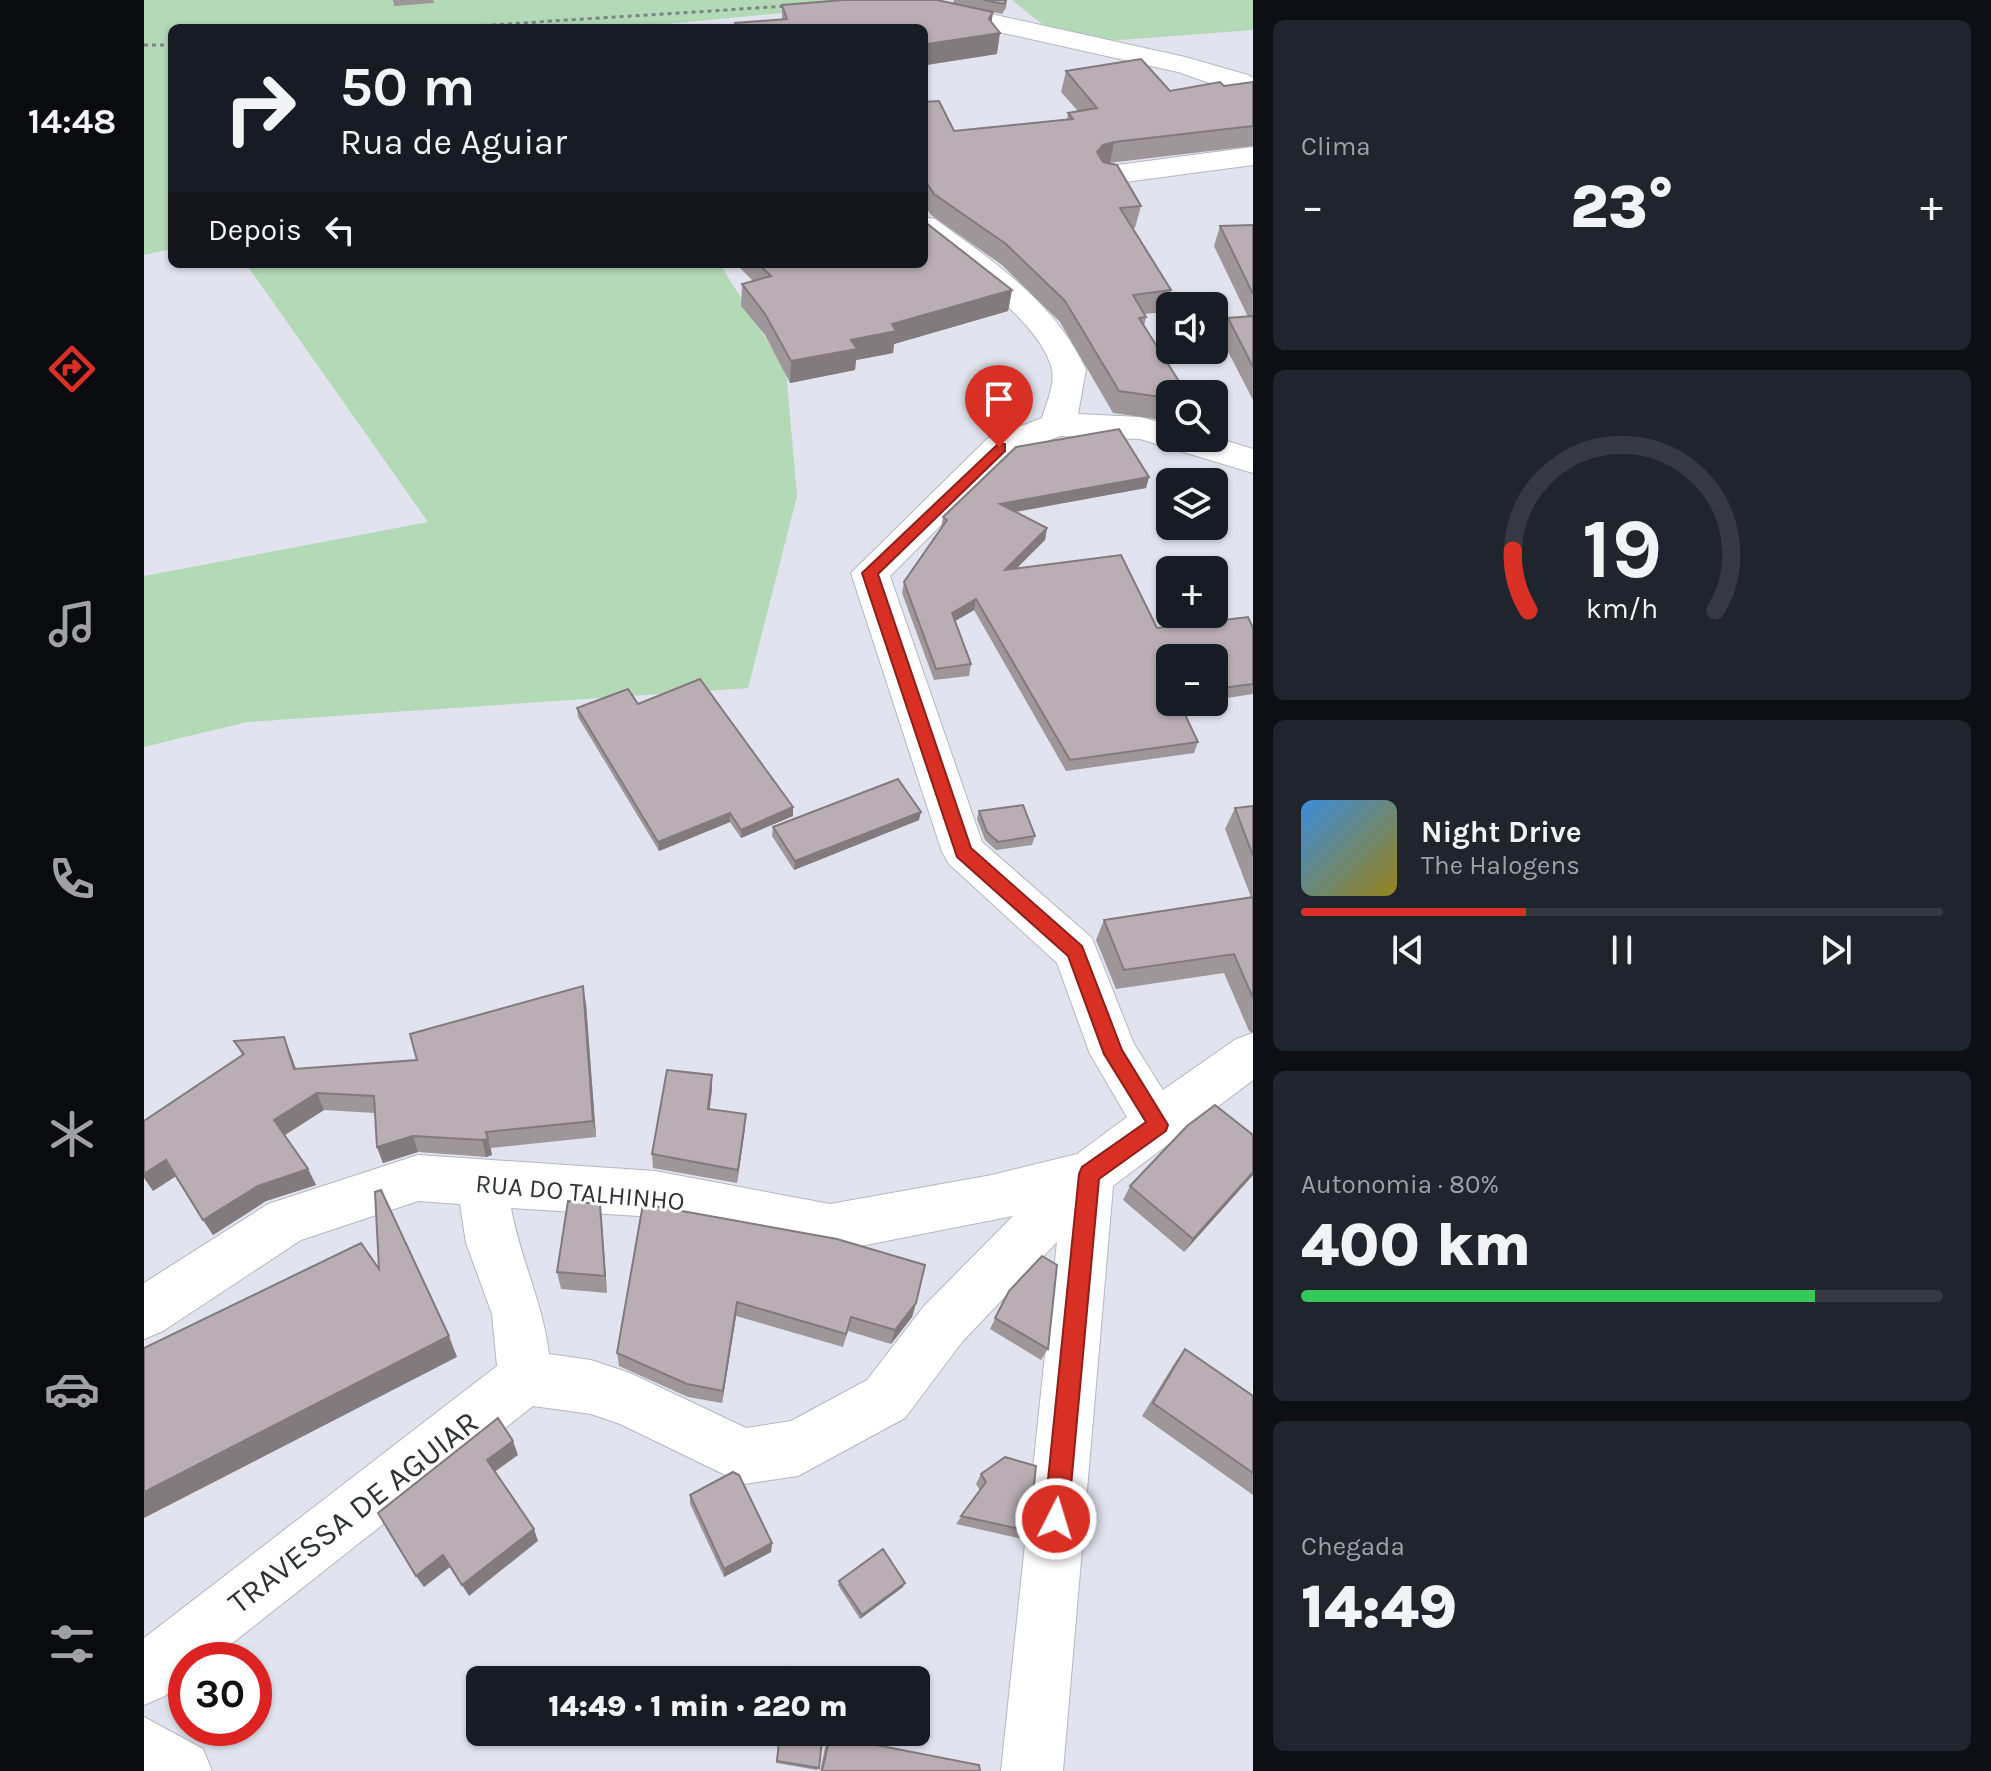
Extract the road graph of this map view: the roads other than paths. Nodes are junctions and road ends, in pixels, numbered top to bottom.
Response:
1 (918, 6) edge
2 (1253, 90) edge
3 (1253, 156) edge
4 (1110, 175) edge
5 (928, 229) edge
6 (1057, 425) junction
7 (1156, 432) edge
8 (1224, 452) edge
9 (1253, 461) edge
10 (1253, 1054) edge
11 (1158, 1125) junction
12 (1089, 1174) junction
13 (482, 1182) junction
14 (144, 1313) edge
15 (525, 1378) junction
16 (144, 1675) edge
17 (144, 1748) edge
18 (181, 1771) edge
19 (1032, 1771) edge

1 - 2 street
3 - 4 street
5 - 6 street
6 - 7 street
6 - 11 street
8 - 9 street
10 - 11 street
11 - 12 street
12 - 13 street, RUA DO TALHINHO
12 - 15 street
12 - 19 street
13 - 14 street, RUA DO TALHINHO
13 - 15 street
15 - 16 street, TRAVESSA DE AGUIAR
17 - 18 street

